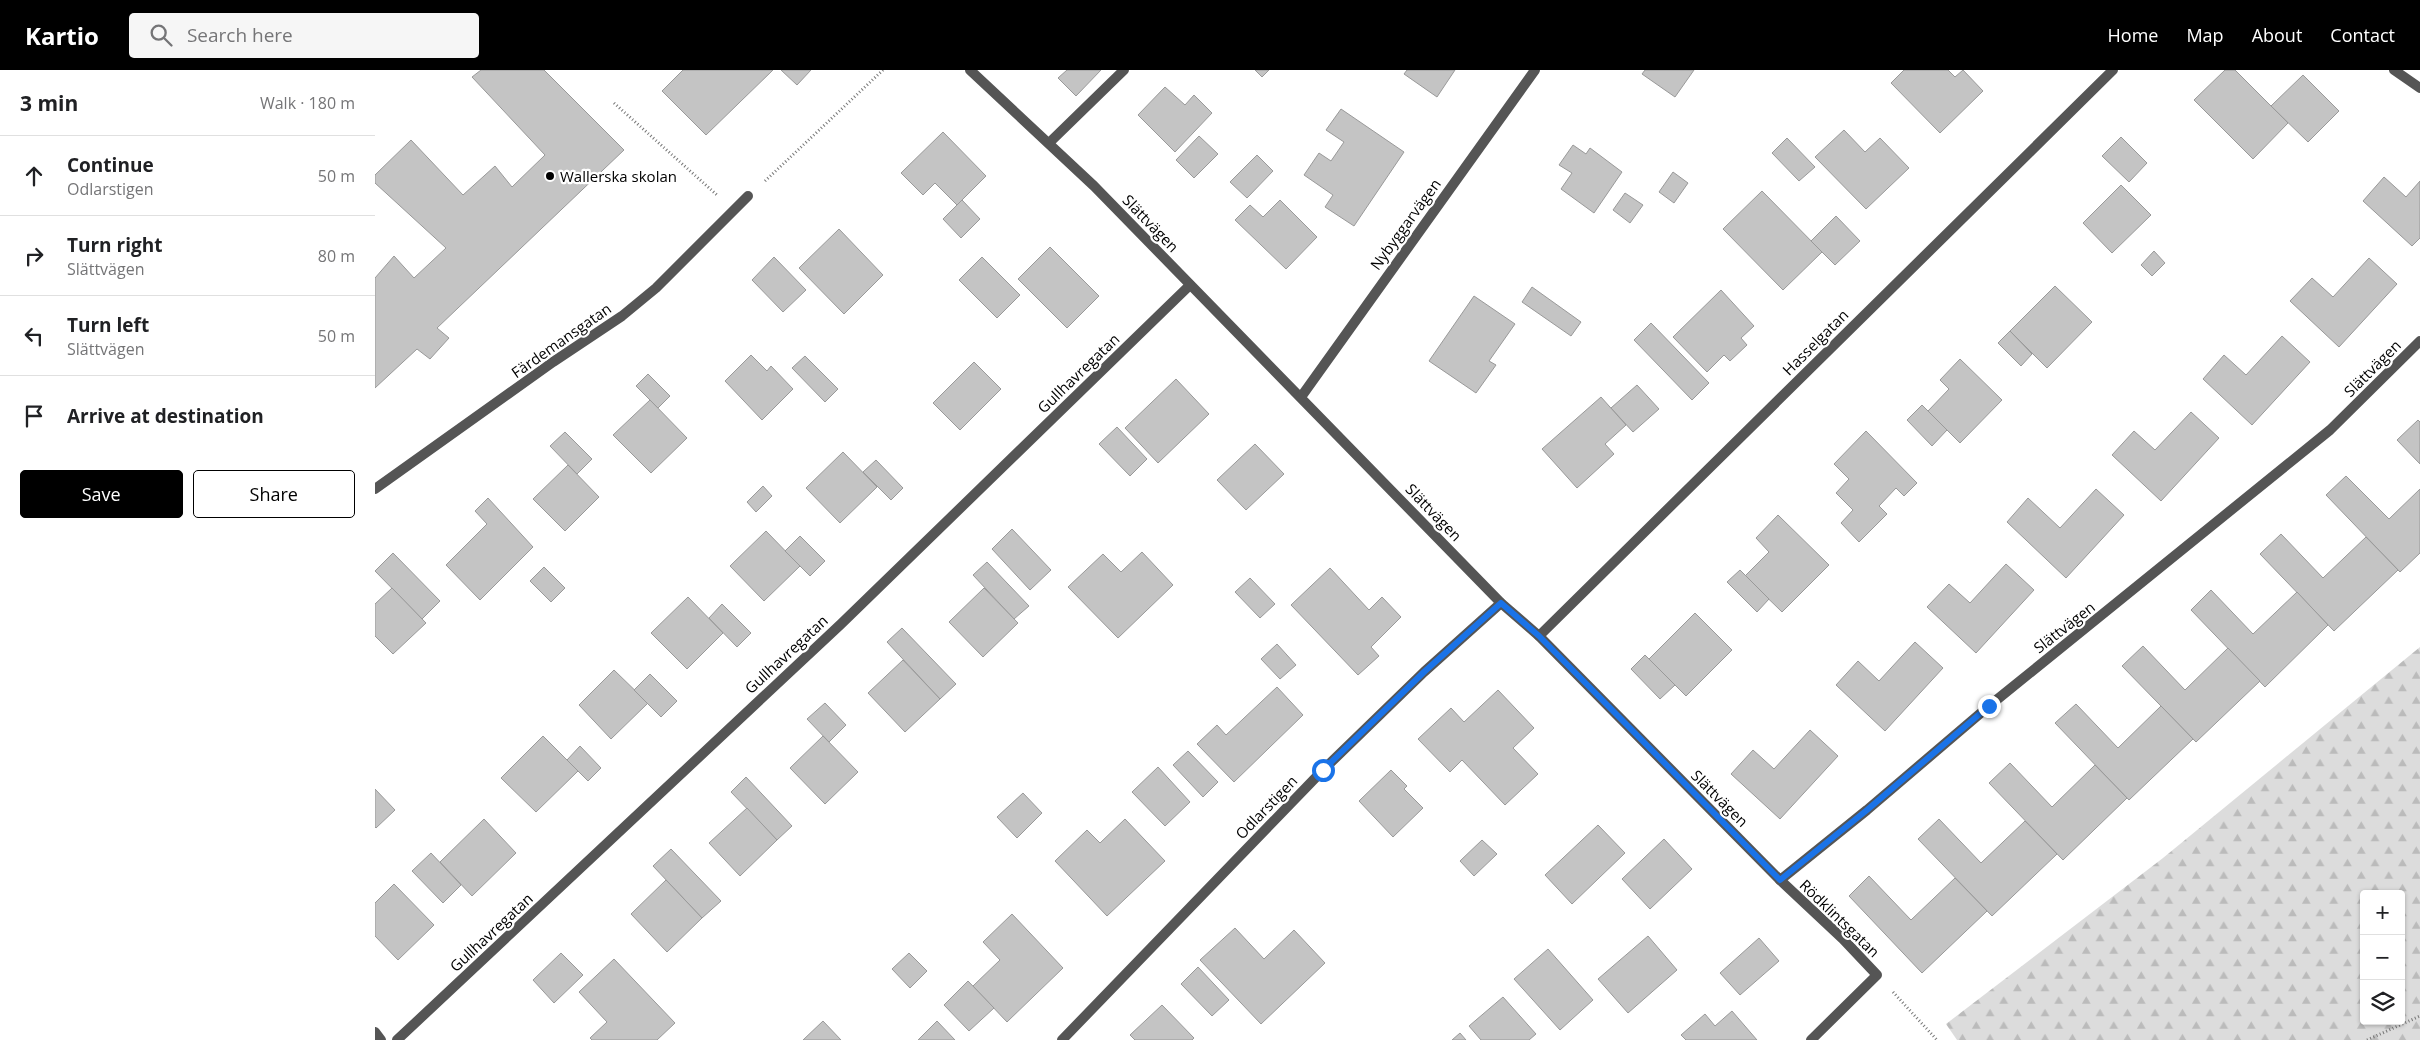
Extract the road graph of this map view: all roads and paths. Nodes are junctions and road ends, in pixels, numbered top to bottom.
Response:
1 (883, 70) edge
2 (970, 70) edge
3 (1124, 70) edge
4 (1535, 70) edge
5 (2113, 70) edge
6 (2394, 70) edge
7 (2420, 88) edge
8 (614, 103) dead end
9 (1049, 143) junction
10 (748, 196) joint
11 (735, 210) junction
12 (1190, 285) junction
13 (2420, 341) edge
14 (1301, 397) junction
15 (375, 490) edge
16 (1501, 603) junction
17 (1539, 636) junction
18 (1780, 880) junction
19 (1877, 975) junction
20 (2420, 1016) edge
21 (375, 1032) edge
22 (381, 1040) edge
23 (397, 1040) edge
24 (1062, 1040) edge
25 (1811, 1040) edge
26 (1937, 1040) edge
27 (2367, 1040) edge

1 - 10 path
2 - 9 street, Slättvägen
3 - 9 street
4 - 14 street, Nybyggarvägen
5 - 17 street, Hasselgatan
6 - 7 street
8 - 11 path
9 - 12 street, Slättvägen
10 - 11 street, Färdemansgatan
11 - 15 street, Färdemansgatan
12 - 14 street, Slättvägen
12 - 23 street, Gullhavregatan
13 - 18 street, Slättvägen
14 - 16 street, Slättvägen
16 - 17 street, Slättvägen
16 - 24 street, Odlarstigen
17 - 18 street, Slättvägen
18 - 19 street, Rödklintsgatan
19 - 25 street, Rödklintsgatan
19 - 26 path
20 - 27 path
21 - 22 street

